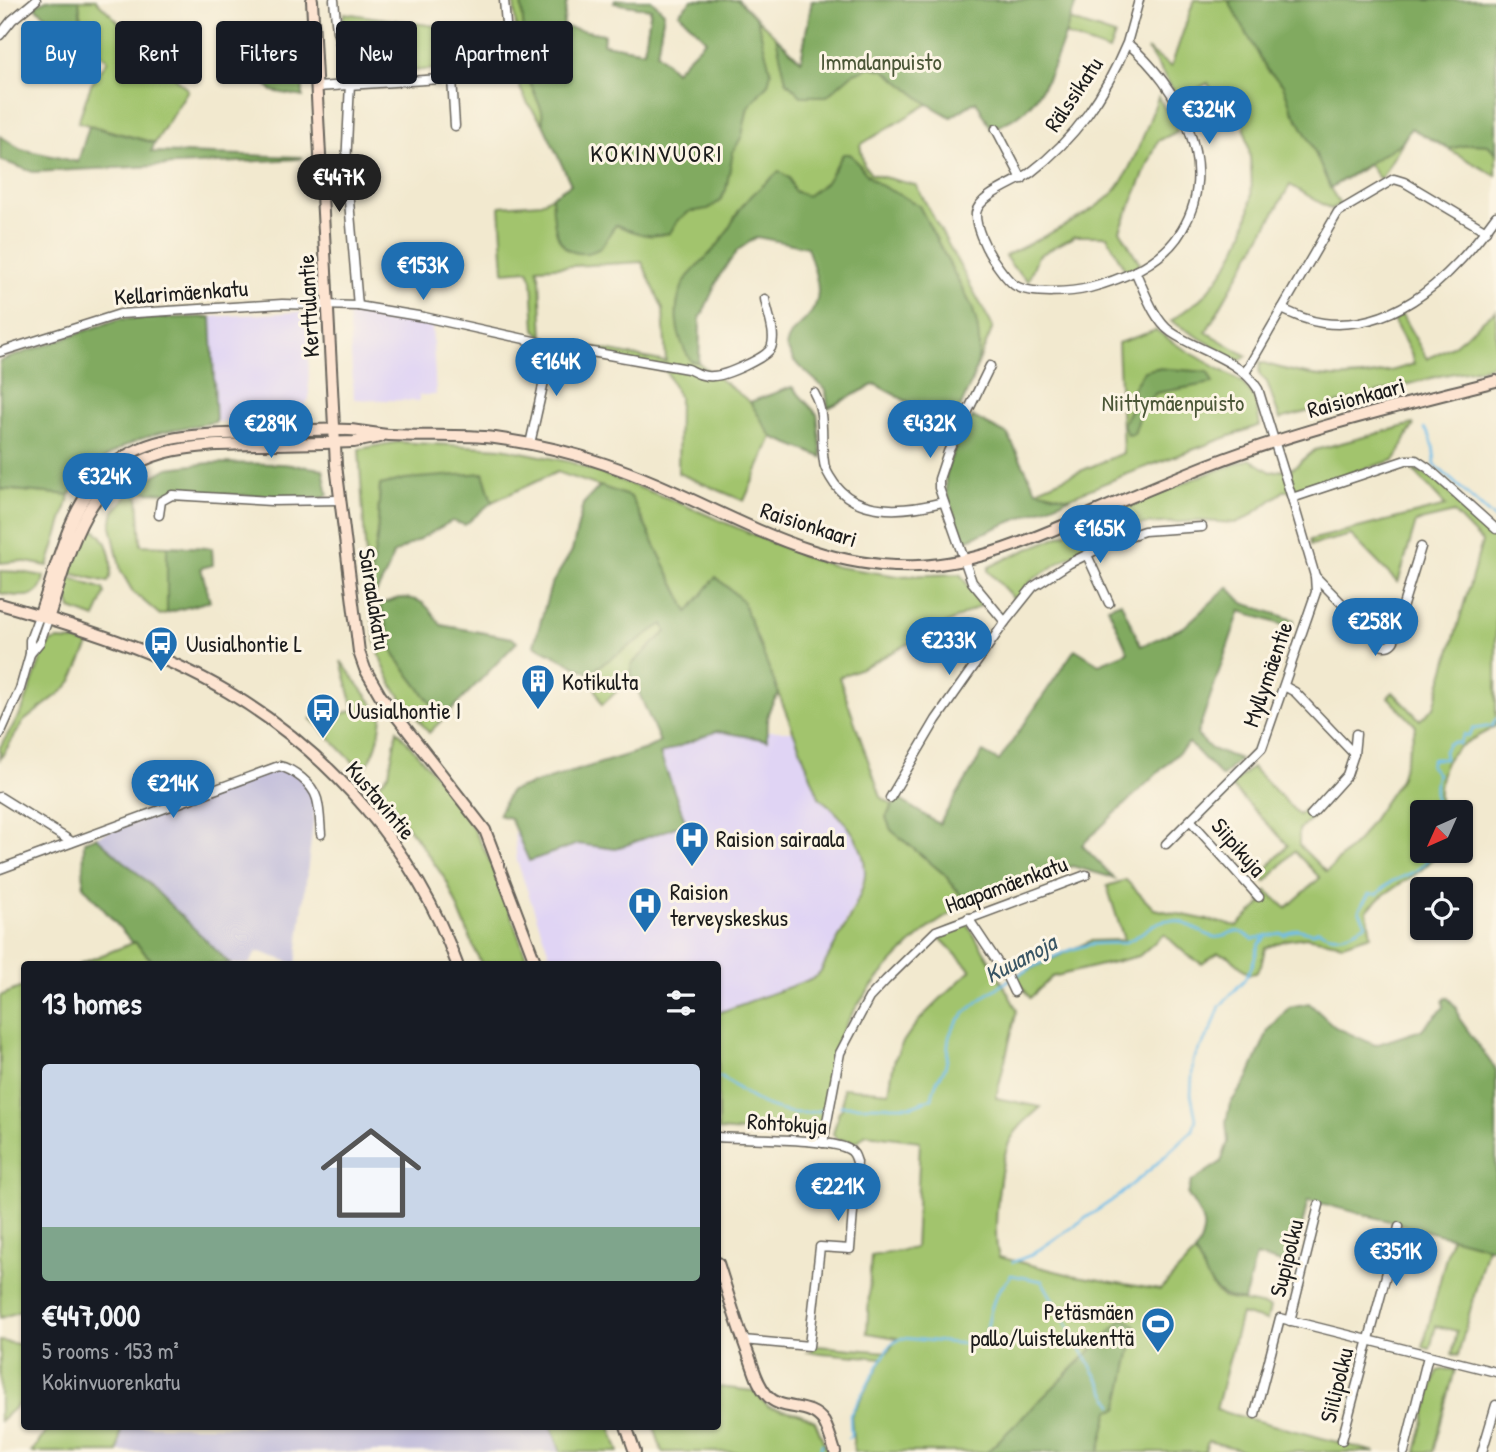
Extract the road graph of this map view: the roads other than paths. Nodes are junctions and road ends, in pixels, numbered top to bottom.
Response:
1 (36, 0) edge
2 (312, 0) edge
3 (334, 0) edge
4 (504, 0) edge
5 (1139, 0) edge
6 (336, 21) edge
7 (506, 21) edge
8 (0, 35) edge
9 (1127, 43) junction
10 (342, 84) edge
11 (350, 84) edge
12 (452, 84) edge
13 (317, 87) junction
14 (455, 126) dead end
15 (996, 130) dead end
16 (1022, 179) junction
17 (1496, 216) edge
18 (1486, 231) junction
19 (1135, 271) junction
20 (765, 299) dead end
21 (329, 304) junction
22 (358, 306) junction
23 (1282, 309) junction
24 (552, 345) junction
25 (0, 352) edge
26 (990, 366) dead end
27 (1245, 373) junction
28 (1496, 381) edge
29 (814, 393) dead end
30 (335, 429) junction
31 (389, 435) junction
32 (335, 442) junction
33 (1275, 442) junction
34 (530, 444) junction
35 (1292, 498) junction
36 (340, 500) junction
37 (943, 502) junction
38 (159, 515) dead end
39 (1202, 527) dead end
40 (1496, 528) edge
41 (1421, 547) dead end
42 (1087, 555) junction
43 (965, 560) junction
44 (1315, 576) junction
45 (1109, 603) dead end
46 (0, 604) edge
47 (44, 617) junction
48 (1005, 622) junction
49 (1392, 628) junction
50 (1376, 632) junction
51 (1284, 686) junction
52 (0, 734) edge
53 (1356, 734) dead end
54 (1354, 754) junction
55 (0, 797) edge
56 (890, 798) dead end
57 (1311, 815) dead end
58 (1191, 821) junction
59 (321, 834) dead end
60 (72, 842) junction
61 (1166, 844) dead end
62 (0, 869) edge
63 (1086, 875) dead end
64 (1259, 897) dead end
65 (968, 918) junction
66 (456, 961) edge
67 (535, 961) edge
68 (1014, 992) dead end
69 (721, 1137) edge
70 (823, 1143) junction
71 (1319, 1205) dead end
72 (1399, 1227) dead end
73 (721, 1272) edge
74 (1290, 1321) junction
75 (743, 1340) junction
76 (1367, 1340) junction
77 (1428, 1356) junction
78 (1496, 1372) edge
79 (1496, 1405) edge
80 (1255, 1414) dead end
81 (627, 1430) edge
82 (1342, 1440) dead end
83 (635, 1452) edge
84 (835, 1452) edge
85 (1404, 1452) edge
86 (1482, 1452) edge

1 - 8 street
2 - 13 main road, Kerttulantie
3 - 6 street
4 - 7 street
5 - 9 street, Rälssikatu
9 - 16 street, Rälssikatu
9 - 19 street, Rälssikatu
10 - 13 street
11 - 22 street
12 - 14 street
13 - 21 main road, Kerttulantie
15 - 16 street
16 - 19 street, Rälssikatu
17 - 18 street
18 - 23 street
18 - 23 street
19 - 27 street
20 - 24 street, Kellarimäenkatu
21 - 22 street, Kellarimäenkatu
21 - 25 street, Kellarimäenkatu
21 - 30 main road, Kerttulantie
22 - 24 street, Kellarimäenkatu
23 - 27 street
24 - 34 street
26 - 37 street
27 - 33 street, Myllymäentie
28 - 33 main road, Raisionkaari
29 - 37 street
30 - 31 main road, Raisionkaari
30 - 32 main road, Kerttulantie
30 - 47 main road, Raisionkaari
31 - 32 main road, Raisionkaari
31 - 34 main road, Raisionkaari
32 - 36 main road, Sairaalakatu
32 - 47 main road, Raisionkaari
33 - 35 street, Myllymäentie
33 - 43 main road, Raisionkaari
34 - 43 main road, Raisionkaari
35 - 40 street
35 - 44 street, Myllymäentie
36 - 38 street
36 - 67 main road, Sairaalakatu
37 - 43 street
39 - 42 street
41 - 49 street
42 - 45 street
42 - 48 street
43 - 48 street
44 - 50 street
44 - 51 street, Myllymäentie
46 - 47 main road, Kustavintie
47 - 52 street
47 - 66 main road, Kustavintie
48 - 56 street
49 - 50 street
49 - 50 street
51 - 54 street
51 - 58 street, Myllymäentie
53 - 54 street
54 - 57 street
55 - 60 street
58 - 61 street, Myllymäentie
58 - 64 street, Siipikuja
59 - 60 street
60 - 62 street
63 - 65 street, Haapamäenkatu
65 - 68 street
65 - 70 street, Haapamäenkatu
69 - 70 street, Rohtokuja
70 - 75 street, Rohtokuja
71 - 74 street, Supipolku
72 - 76 street, Siilipolku
73 - 75 main road
74 - 76 street
74 - 80 street
75 - 84 main road
76 - 77 street
76 - 82 street, Siilipolku
77 - 78 street
77 - 85 street
79 - 86 street
81 - 83 main road

